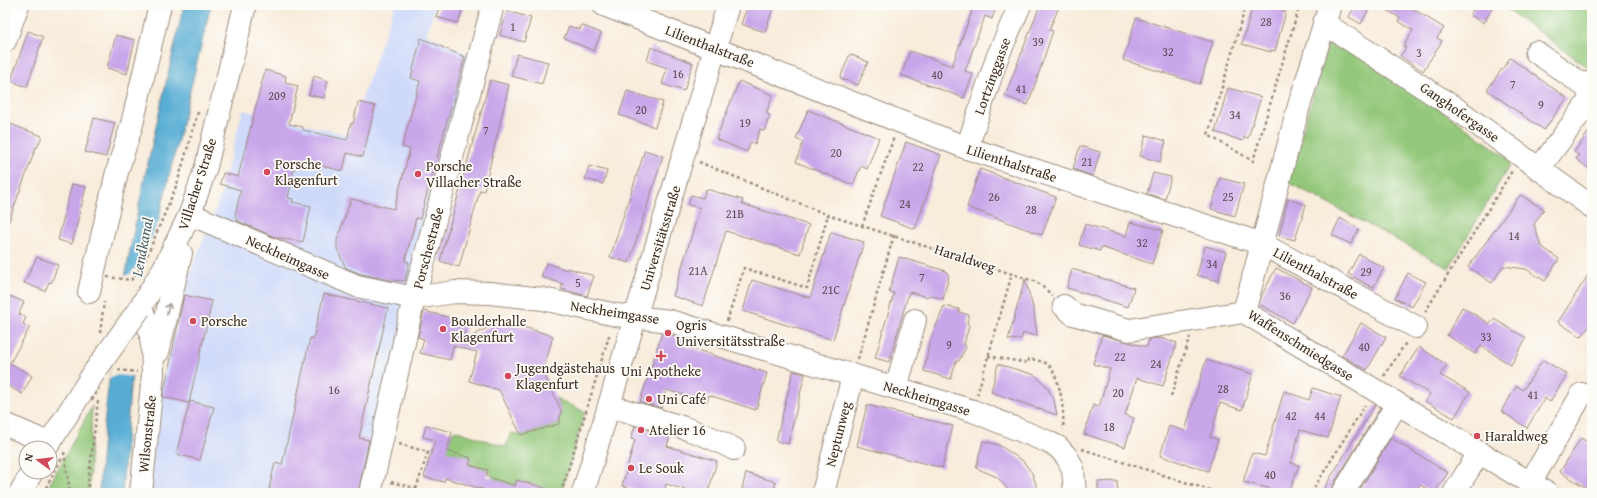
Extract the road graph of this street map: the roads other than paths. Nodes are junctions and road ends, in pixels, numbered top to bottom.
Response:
1 (18, 5) edge
2 (160, 5) edge
3 (245, 5) edge
4 (493, 5) edge
5 (604, 5) edge
6 (728, 5) edge
7 (1020, 5) edge
8 (1327, 14) edge
9 (5, 41) edge
10 (716, 48) junction
11 (1536, 52) dead end
12 (1590, 88) edge
13 (967, 148) junction
14 (1540, 169) junction
15 (1592, 207) edge
16 (190, 214) junction
17 (1262, 244) junction
18 (100, 292) road end
19 (414, 298) junction
20 (1064, 306) road end
21 (140, 308) junction
22 (1244, 312) junction
23 (636, 316) junction
24 (915, 320) dead end
25 (1416, 327) road end
26 (144, 373) junction
27 (852, 376) junction
28 (896, 388) junction
29 (1582, 394) dead end
30 (1397, 404) junction
31 (610, 406) junction
32 (5, 424) edge
33 (50, 440) edge
34 (734, 449) dead end
35 (1470, 455) junction
36 (27, 480) edge
37 (372, 486) edge
38 (1539, 488) edge
39 (20, 493) edge
40 (141, 493) edge
41 (583, 493) edge
42 (823, 493) edge
43 (1075, 493) edge
44 (1343, 493) edge
45 (1454, 493) edge

1 - 9 street
2 - 18 street
3 - 16 street, Villacher Straße
4 - 19 street, Porschestraße
5 - 10 street, Lilienthalstraße
6 - 10 street, Universitätsstraße
7 - 13 street, Lortzinggasse
8 - 14 street, Ganghofergasse
8 - 17 street, Waffenschmiedgasse
10 - 13 street, Lilienthalstraße
10 - 23 street, Universitätsstraße
11 - 12 street
12 - 14 street
13 - 17 street, Lilienthalstraße
14 - 15 street, Ganghofergasse
16 - 19 street, Neckheimgasse
16 - 21 street, Villacher Straße
26 -> 16 street
17 - 22 street, Waffenschmiedgasse
17 - 25 street, Lilienthalstraße
19 - 23 street, Neckheimgasse
19 - 37 street, Porschestraße
20 - 22 street
21 - 26 street
21 - 33 street, Villacher Straße, bridge
22 - 30 street, Waffenschmiedgasse
23 - 27 street, Neckheimgasse
23 - 31 street, Universitätsstraße
24 - 28 street
26 - 40 street, Wilsonstraße
27 - 28 street, Neckheimgasse
27 - 42 street, Neptunweg
28 - 43 street, Neckheimgasse
29 - 38 street
30 - 35 street, Waffenschmiedgasse
30 - 44 street
31 - 34 street
31 - 41 street, Universitätsstraße
32 - 33 street
35 - 38 street, Waffenschmiedgasse
35 - 45 street
36 - 39 street

